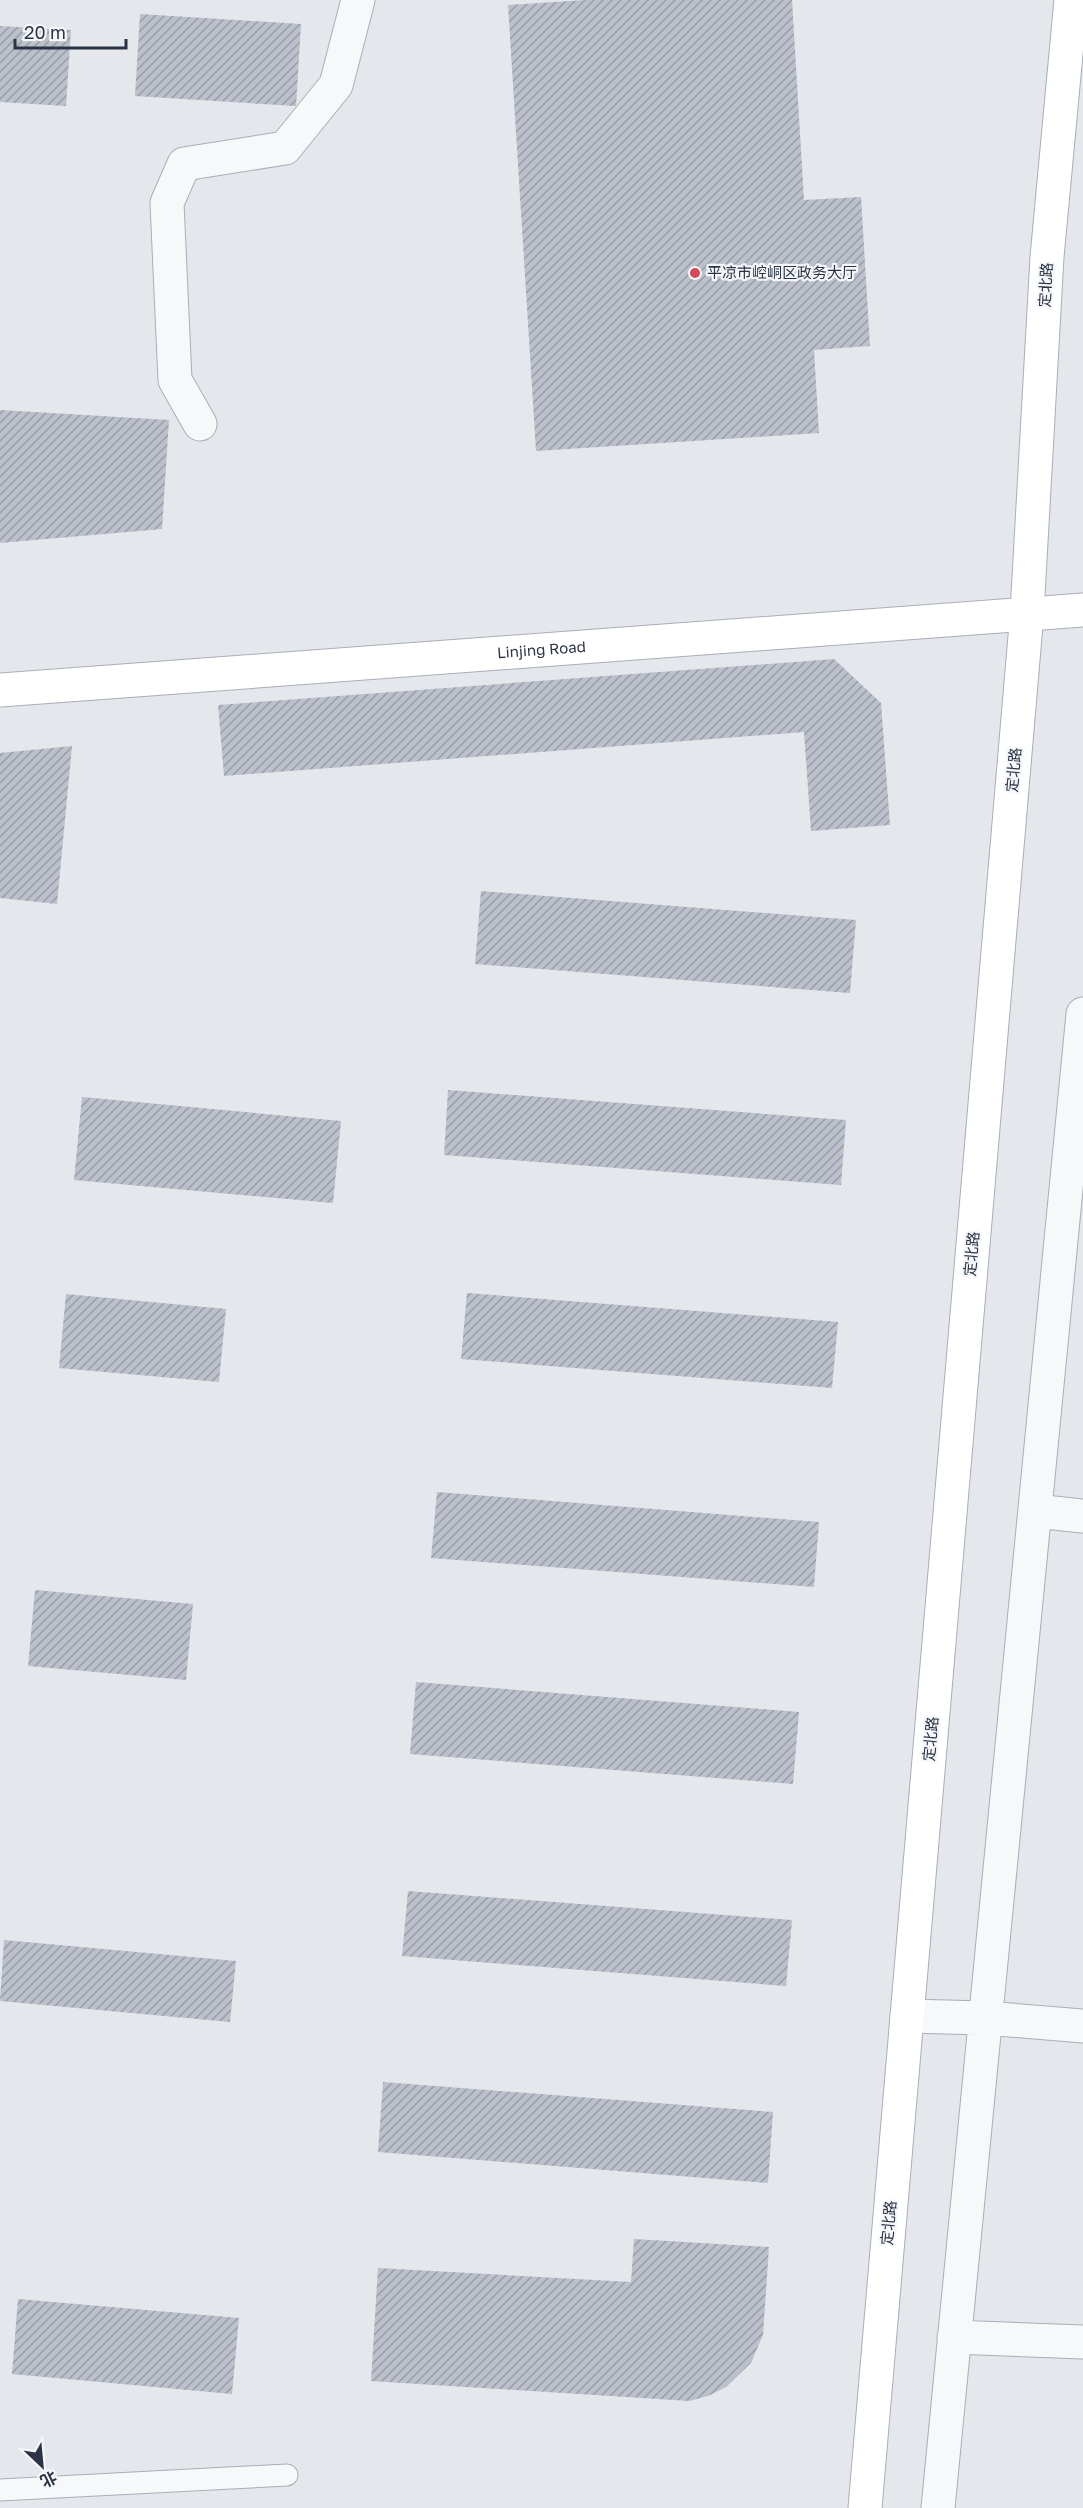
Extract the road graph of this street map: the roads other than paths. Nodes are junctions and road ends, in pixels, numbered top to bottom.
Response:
1 (358, 0) edge
2 (1071, 0) edge
3 (200, 424) dead end
4 (1083, 610) edge
5 (1027, 614) junction
6 (0, 690) edge
7 (1083, 1014) edge
8 (1035, 1511) junction
9 (1083, 1516) edge
10 (907, 2016) junction
11 (986, 2018) junction
12 (1083, 2026) edge
13 (954, 2337) junction
14 (1083, 2342) edge
15 (288, 2475) dead end
16 (0, 2490) edge
17 (865, 2508) edge
18 (938, 2508) edge

1 - 3 street
2 - 5 street, 定北路
4 - 5 street, Linjing Road
5 - 6 street, Linjing Road
5 - 10 street, 定北路
7 - 8 street
8 - 9 street
8 - 11 street
10 - 11 street
10 - 17 street, 定北路
11 - 12 street
11 - 13 street
13 - 14 street
13 - 18 street
15 - 16 lane

